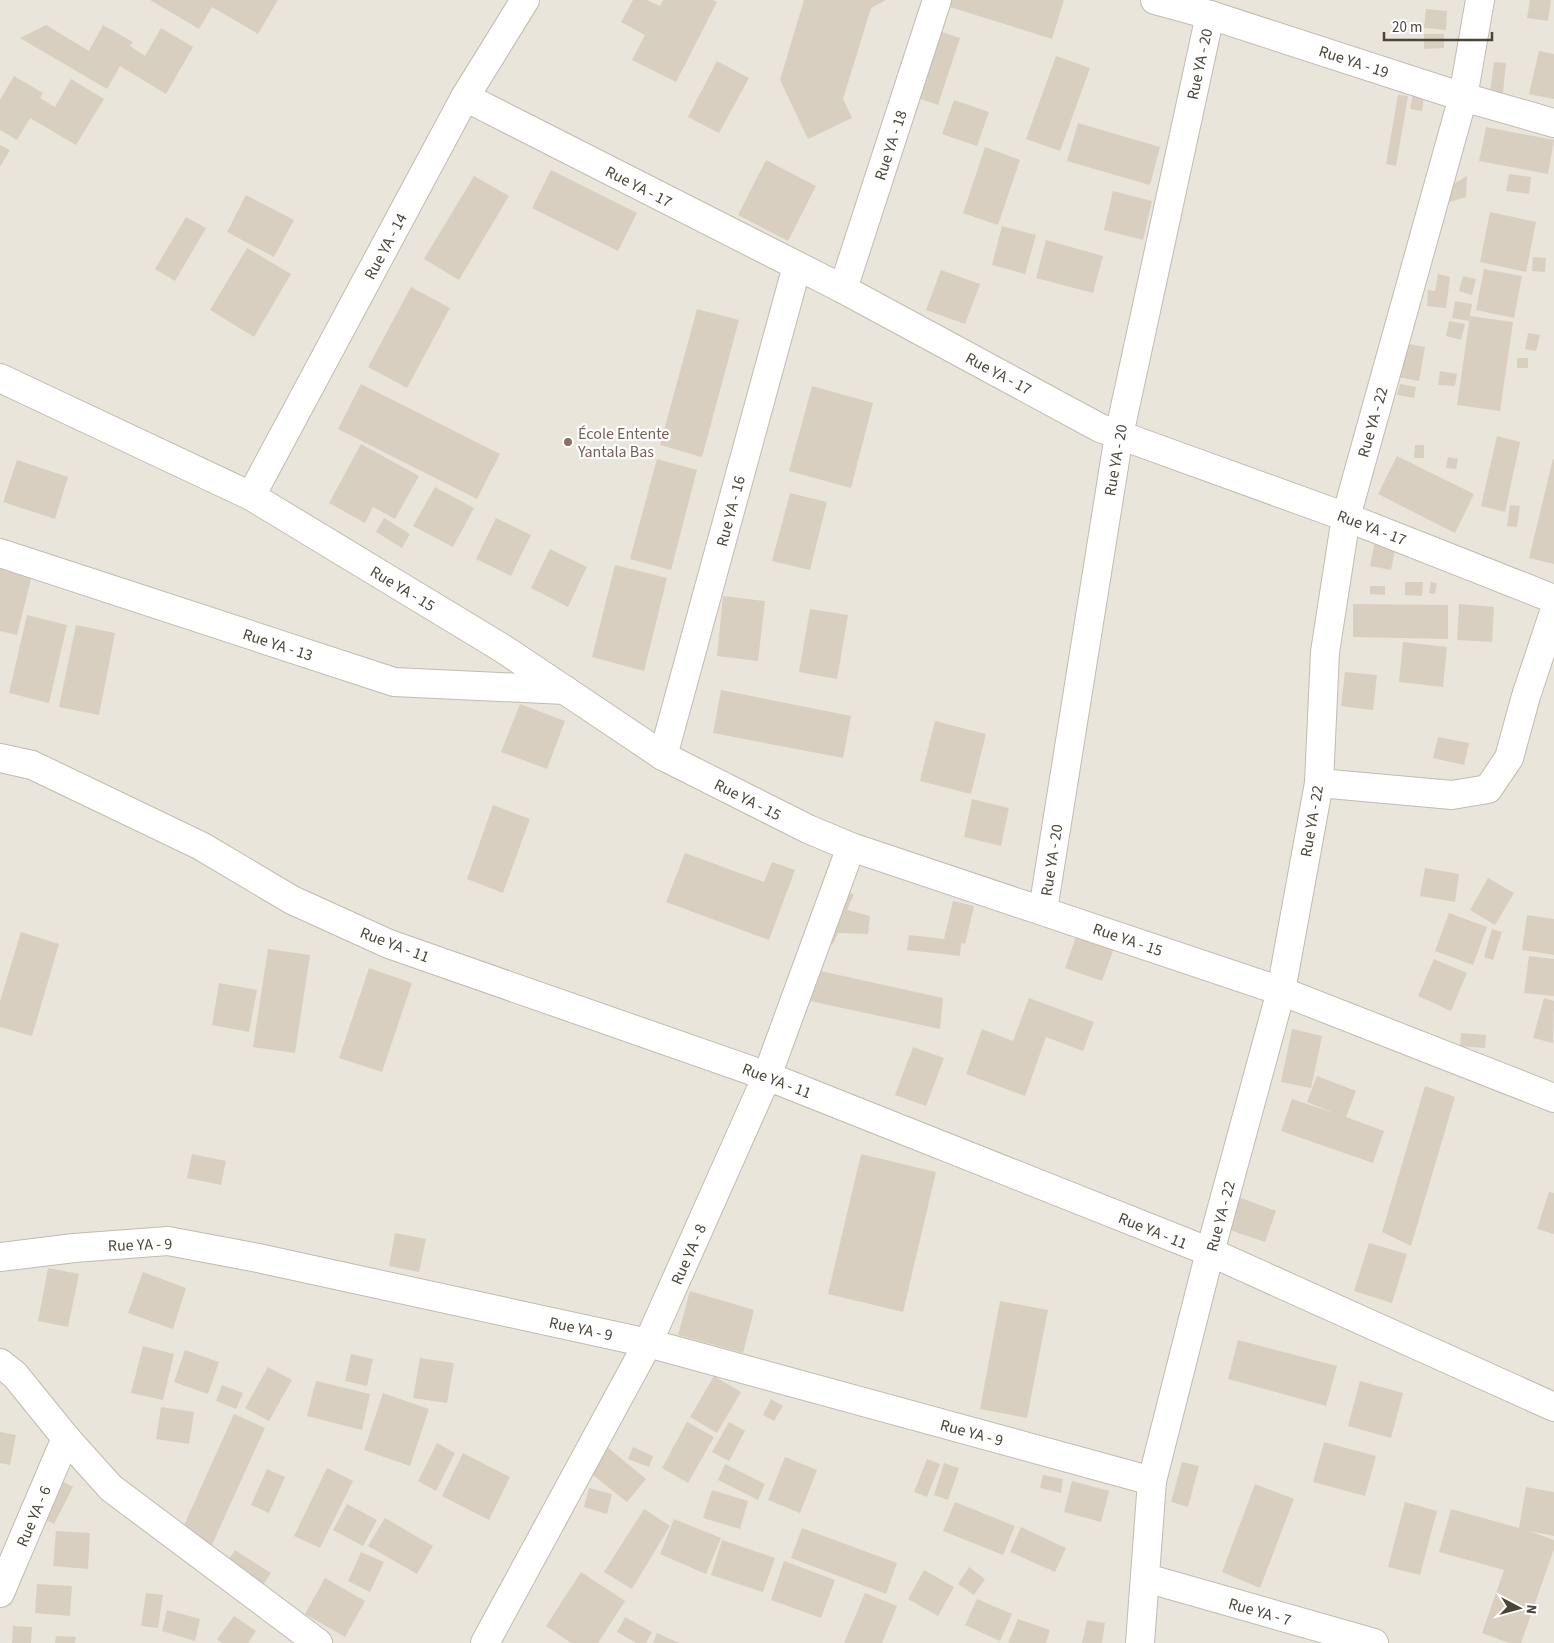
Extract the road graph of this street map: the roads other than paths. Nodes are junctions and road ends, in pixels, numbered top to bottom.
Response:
1 (525, 0) edge
2 (936, 0) edge
3 (1155, 0) edge
4 (1480, 0) edge
5 (1210, 15) junction
6 (465, 97) junction
7 (1463, 97) junction
8 (1554, 122) edge
9 (797, 266) junction
10 (843, 289) junction
11 (0, 378) edge
12 (1119, 435) junction
13 (251, 496) junction
14 (1346, 516) junction
15 (0, 553) edge
16 (1554, 598) edge
17 (1554, 612) edge
18 (565, 690) junction
19 (662, 756) junction
20 (0, 758) edge
21 (1319, 783) junction
22 (851, 847) junction
23 (1043, 910) junction
24 (1281, 991) junction
25 (767, 1076) junction
26 (1554, 1098) edge
27 (1210, 1252) junction
28 (0, 1257) edge
29 (648, 1343) junction
30 (5, 1375) edge
31 (1554, 1407) edge
32 (66, 1438) junction
33 (1152, 1481) junction
34 (1146, 1578) junction
35 (0, 1593) edge
36 (318, 1643) edge
37 (485, 1643) edge
38 (1140, 1643) edge
39 (1374, 1643) edge

1 - 6 street, Rue YA - 14
2 - 10 street, Rue YA - 18
3 - 5 street, Rue YA - 19
4 - 7 street, Rue YA - 22
5 - 7 street, Rue YA - 19
5 - 12 street, Rue YA - 20
6 - 9 street, Rue YA - 17
6 - 13 street, Rue YA - 14
7 - 8 street, Rue YA - 19
7 - 14 street, Rue YA - 22
9 - 10 street, Rue YA - 17
9 - 19 street, Rue YA - 16
10 - 12 street, Rue YA - 17
11 - 13 street, Rue YA - 15
12 - 14 street, Rue YA - 17
12 - 23 street, Rue YA - 20
13 - 18 street, Rue YA - 15
14 - 16 street, Rue YA - 17
14 - 21 street, Rue YA - 22
15 - 18 street, Rue YA - 13
17 - 21 street
18 - 19 street, Rue YA - 15
19 - 22 street, Rue YA - 15
20 - 25 street, Rue YA - 11
21 - 24 street, Rue YA - 22
22 - 23 street, Rue YA - 15
22 - 25 street, Rue YA - 8
23 - 24 street, Rue YA - 15
24 - 26 street, Rue YA - 15
24 - 27 street, Rue YA - 22
25 - 27 street, Rue YA - 11
25 - 29 street, Rue YA - 8
27 - 31 street, Rue YA - 11
27 - 33 street, Rue YA - 22
28 - 29 street, Rue YA - 9
29 - 33 street, Rue YA - 9
29 - 37 street, Rue YA - 8
30 - 32 street
32 - 35 street, Rue YA - 6
32 - 36 street
33 - 34 street, Rue YA - 22
34 - 38 street, Rue YA - 22
34 - 39 street, Rue YA - 7

